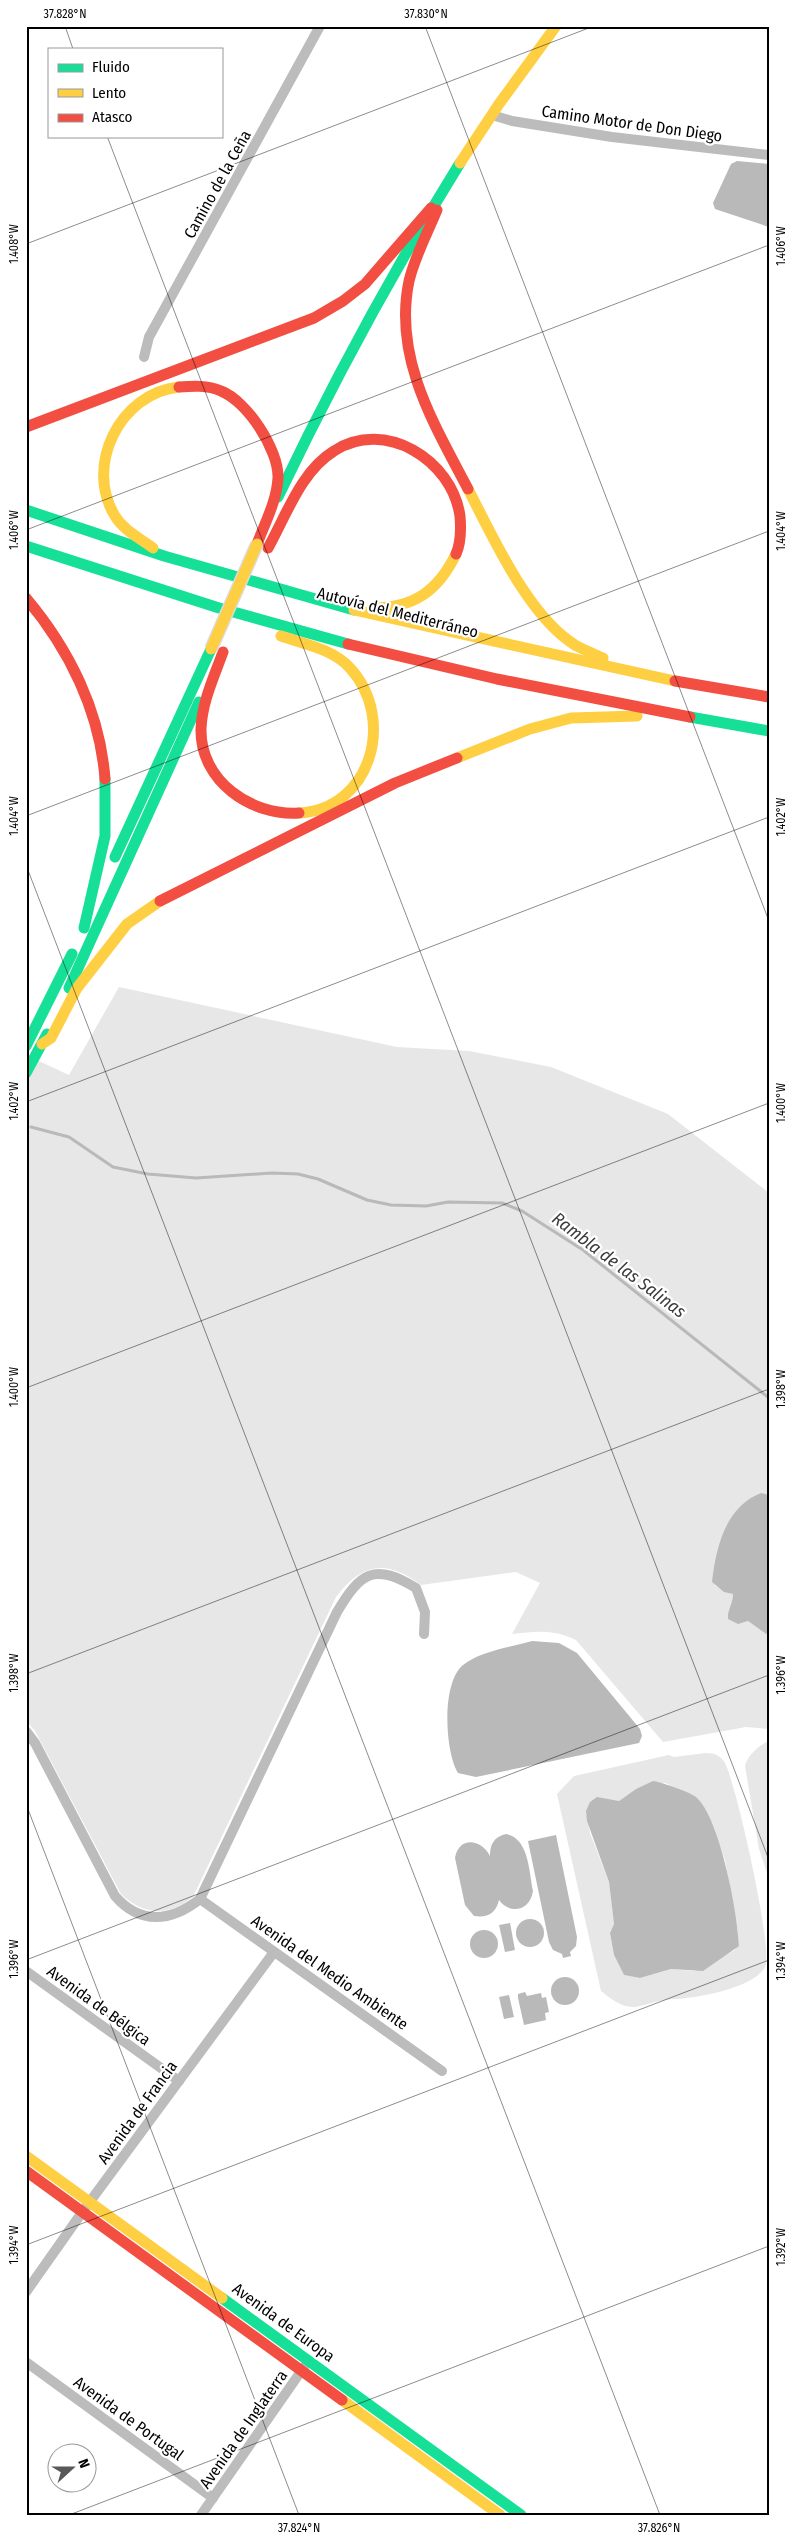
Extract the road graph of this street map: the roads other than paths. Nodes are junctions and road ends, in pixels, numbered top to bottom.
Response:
1 (320, 26) edge
2 (556, 26) edge
3 (492, 115) junction
4 (769, 155) edge
5 (435, 208) junction
6 (144, 356) dead end
7 (26, 427) edge
8 (26, 510) edge
9 (26, 519) edge
10 (26, 546) edge
11 (262, 546) junction
12 (26, 553) edge
13 (164, 556) junction
14 (26, 598) edge
15 (318, 600) junction
16 (217, 650) junction
17 (625, 670) junction
18 (769, 697) edge
19 (769, 706) edge
20 (674, 716) junction
21 (769, 731) edge
22 (84, 928) junction
23 (42, 1044) junction
24 (26, 1046) edge
25 (26, 1073) edge
26 (424, 1634) dead end
27 (26, 1732) edge
28 (200, 1899) junction
29 (274, 1952) junction
30 (26, 1972) edge
31 (442, 2071) dead end
32 (179, 2081) junction
33 (26, 2156) edge
34 (26, 2171) edge
35 (86, 2207) junction
36 (26, 2292) edge
37 (310, 2360) junction
38 (26, 2362) edge
39 (302, 2370) junction
40 (213, 2498) junction
41 (201, 2515) edge
42 (500, 2515) edge
43 (521, 2515) edge

1 - 6 street, Camino de la Ceña
2 - 3 main road
3 - 4 street, Camino Motor de Don Diego
3 - 5 main road
5 - 7 main road
5 - 11 main road
5 - 17 main road
8 - 13 main road
9 - 19 main road, Autovía del Mediterráneo
10 - 20 main road
11 - 13 main road
11 - 15 main road
11 - 16 main road
12 - 16 main road
13 - 15 main road
14 - 22 main road
15 - 17 main road
16 - 22 main road
16 - 23 main road
17 - 18 main road
20 - 21 main road
20 - 23 main road
22 - 24 main road
23 - 25 main road
26 - 28 street
27 - 28 street
28 - 29 street, Avenida del Medio Ambiente
29 - 31 street, Avenida del Medio Ambiente
29 - 32 street, Avenida de Francia
30 - 32 street, Avenida de Bélgica
32 - 35 street, Avenida de Francia
33 - 35 main road, Avenida de Europa
34 - 35 main road, Avenida de Europa
35 - 36 street, Avenida de Francia
35 - 37 main road, Avenida de Europa
35 - 39 main road, Avenida de Europa
37 - 39 street, Avenida de Inglaterra
37 - 43 main road, Avenida de Europa
38 - 40 street, Avenida de Portugal
39 - 40 street, Avenida de Inglaterra
39 - 42 main road, Avenida de Europa
40 - 41 street, Avenida de Inglaterra

